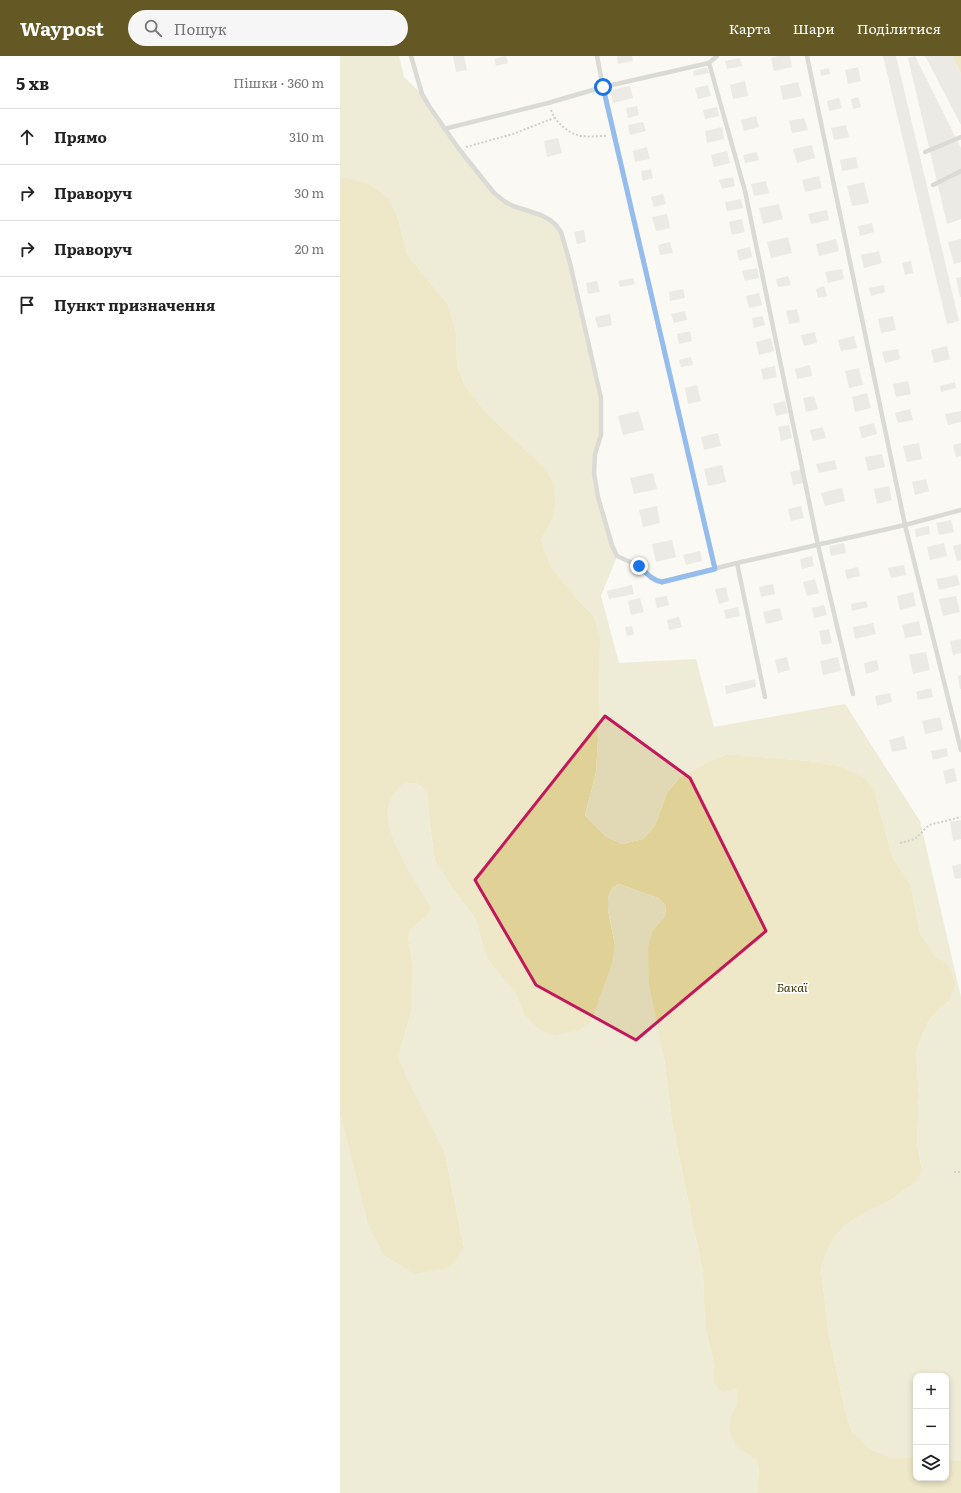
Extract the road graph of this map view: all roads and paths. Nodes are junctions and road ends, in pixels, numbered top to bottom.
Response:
1 (411, 56) edge
2 (597, 56) edge
3 (717, 56) edge
4 (807, 56) edge
5 (709, 64) junction
6 (603, 87) junction
7 (444, 129) junction
8 (614, 136) junction
9 (961, 137) edge
10 (459, 149) junction
11 (925, 152) dead end
12 (961, 171) edge
13 (933, 185) dead end
14 (961, 510) edge
15 (905, 525) junction
16 (818, 545) junction
17 (737, 563) junction
18 (715, 569) junction
19 (853, 694) dead end
20 (765, 697) dead end
21 (961, 750) edge
22 (961, 817) edge
23 (900, 843) dead end
24 (954, 1172) dead end
25 (961, 1172) edge

1 - 7 lane
2 - 6 lane
3 - 5 lane
4 - 15 lane
5 - 6 lane
5 - 16 lane
6 - 7 lane
6 - 8 lane
7 - 10 lane
8 - 10 path
8 - 18 lane
9 - 11 lane
10 - 18 lane
12 - 13 lane
14 - 15 lane
15 - 16 lane
15 - 21 lane
16 - 17 lane
16 - 19 lane
17 - 18 lane
17 - 20 lane
22 - 23 path
24 - 25 path

